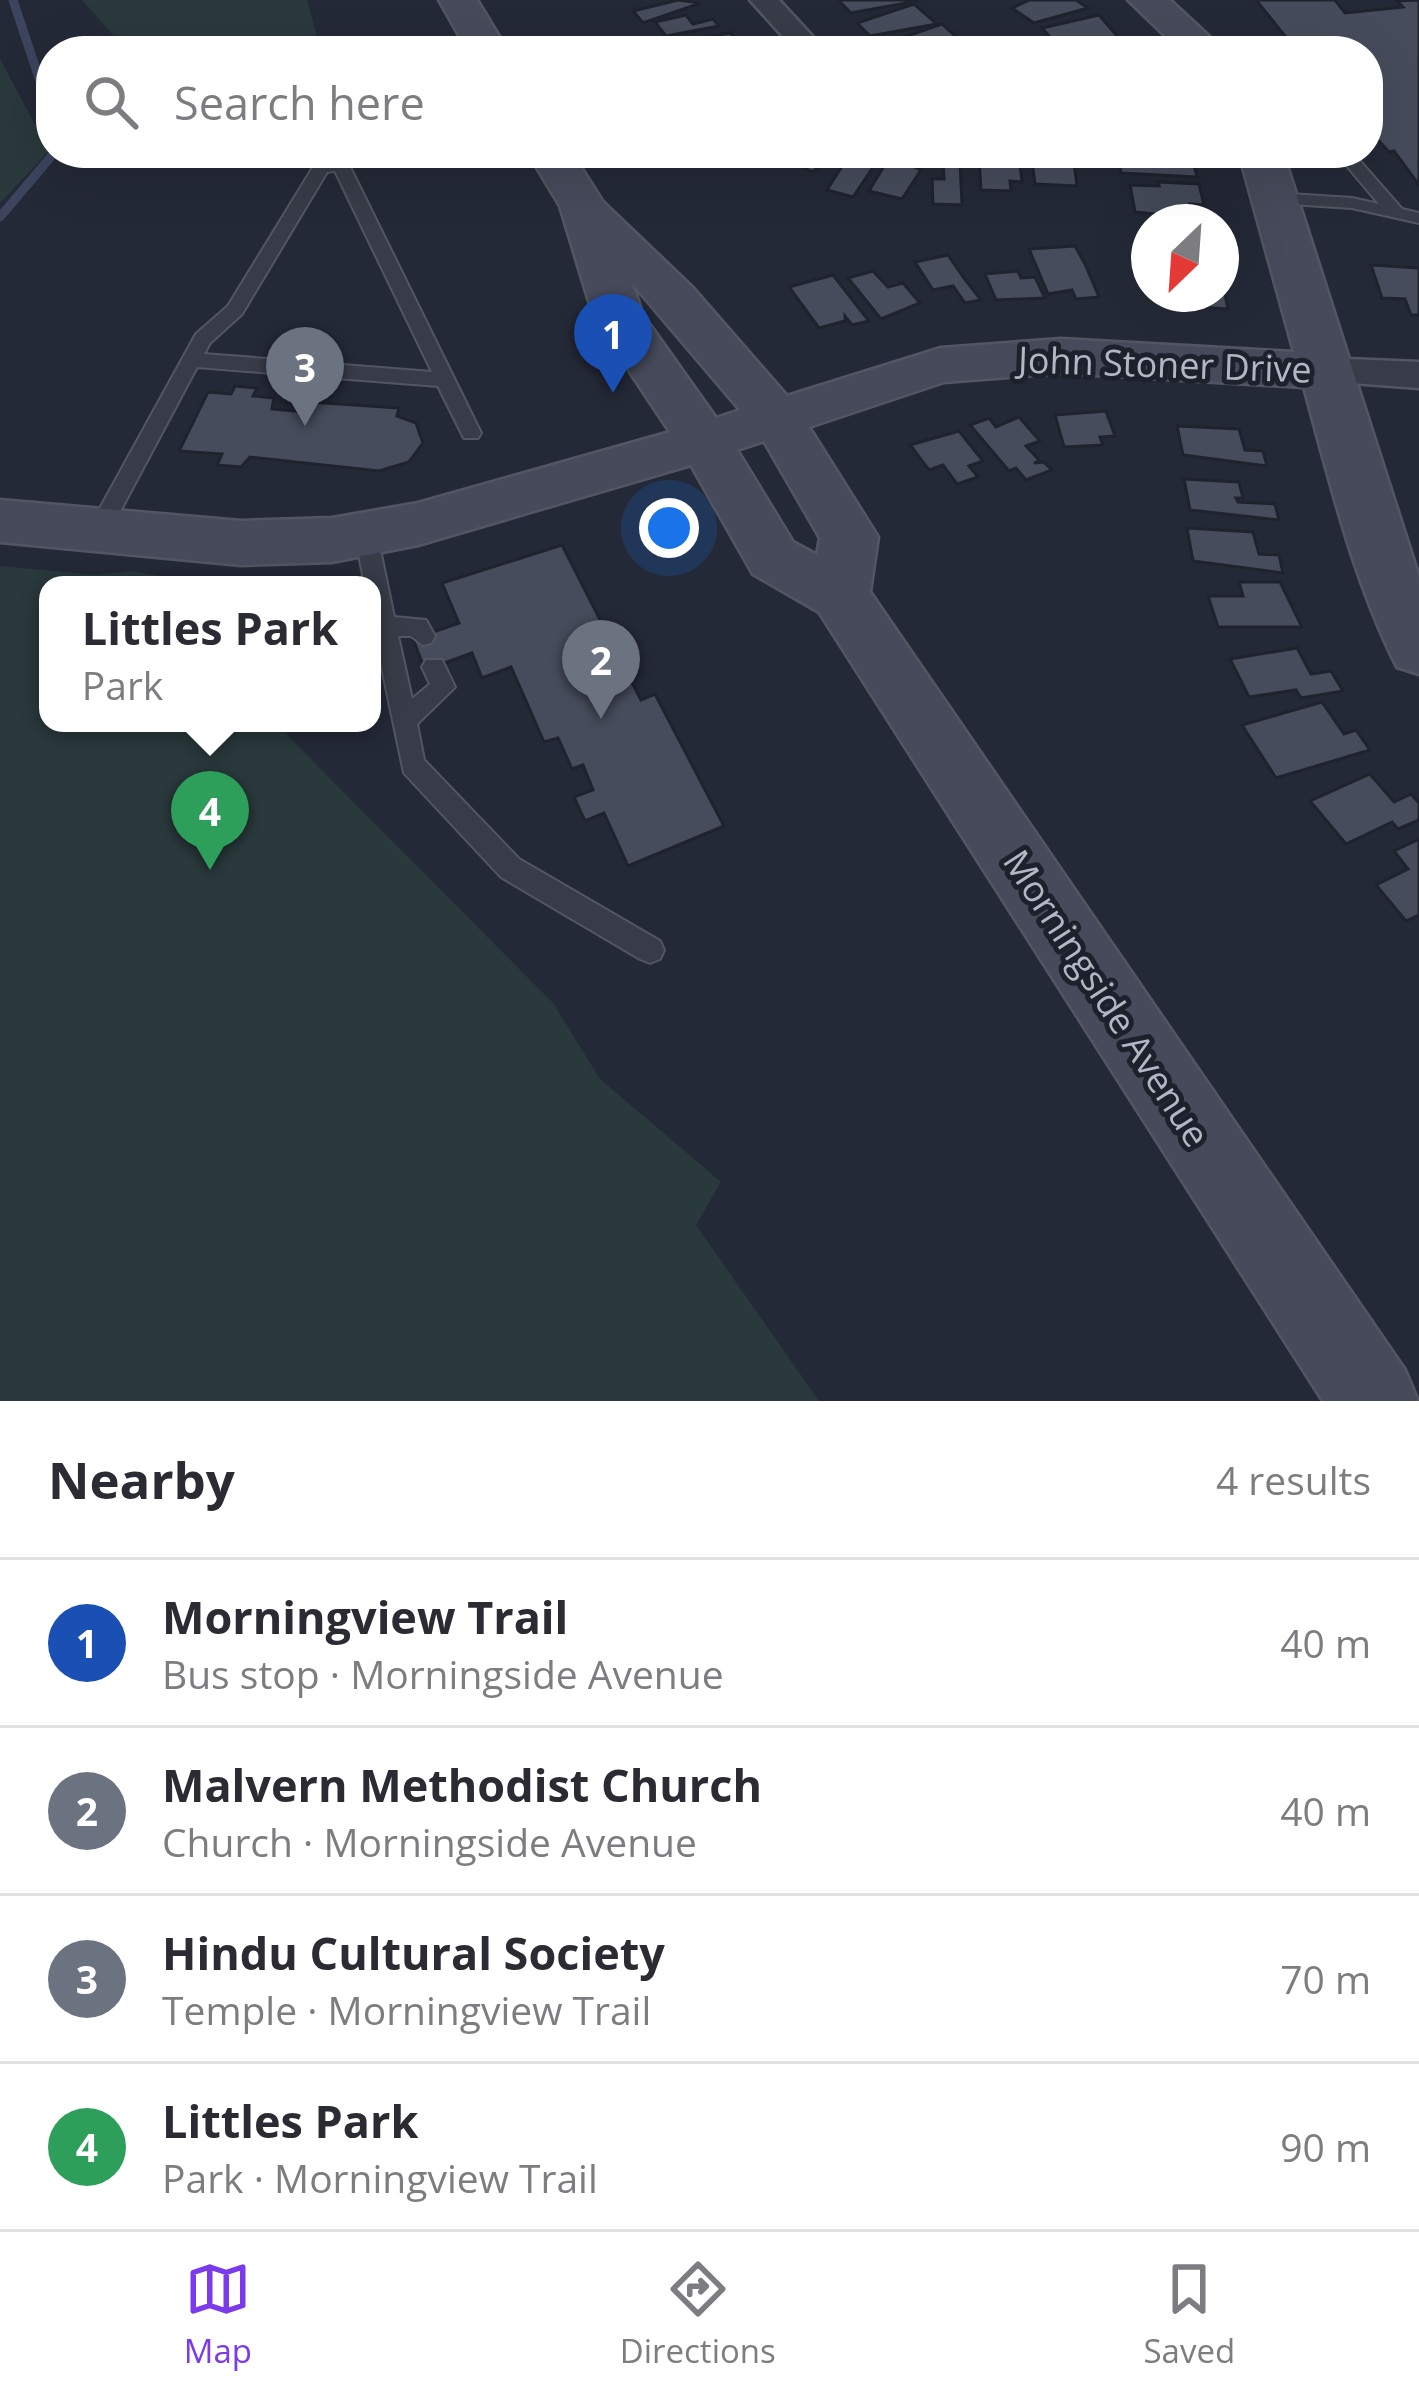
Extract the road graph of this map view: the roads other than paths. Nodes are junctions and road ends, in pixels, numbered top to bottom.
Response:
1 (458, 0) edge
2 (764, 0) edge
3 (1147, 0) edge
4 (479, 36) edge
5 (798, 36) edge
6 (1187, 36) edge
7 (321, 168) edge
8 (342, 168) edge
9 (559, 168) edge
10 (1357, 168) edge
11 (1268, 176) edge
12 (583, 206) junction
13 (1397, 214) junction
14 (1419, 218) edge
15 (192, 360) junction
16 (1324, 370) junction
17 (1419, 375) edge
18 (445, 380) junction
19 (777, 419) junction
20 (471, 433) dead end
21 (703, 440) junction
22 (0, 520) edge
23 (99, 530) junction
24 (366, 535) junction
25 (375, 576) edge
26 (840, 595) junction
27 (381, 607) edge
28 (385, 626) junction
29 (424, 636) dead end
30 (1419, 649) edge
31 (434, 667) dead end
32 (404, 720) junction
33 (650, 950) dead end
34 (1374, 1401) edge

1 - 4 main road
2 - 5 street
3 - 6 main road
7 - 15 lane
8 - 18 lane
9 - 12 main road, Morningside Avenue
10 - 13 lane
11 - 13 lane
11 - 16 main road
12 - 19 main road, Morningside Avenue
12 - 21 main road, Morningside Avenue
13 - 14 lane
15 - 18 lane
15 - 23 lane
16 - 17 street, John Stoner Drive
16 - 19 main road, John Stoner Drive
16 - 30 main road
18 - 20 lane
19 - 21 main road, John Stoner Drive
19 - 26 main road, Morningside Avenue
21 - 24 main road, John Stoner Drive
21 - 26 main road, Morningside Avenue
22 - 23 main road, John Stoner Drive
23 - 24 main road, John Stoner Drive
24 - 25 lane
26 - 34 main road, Morningside Avenue
27 - 28 lane
28 - 29 lane
28 - 32 lane
31 - 32 lane
32 - 33 lane

